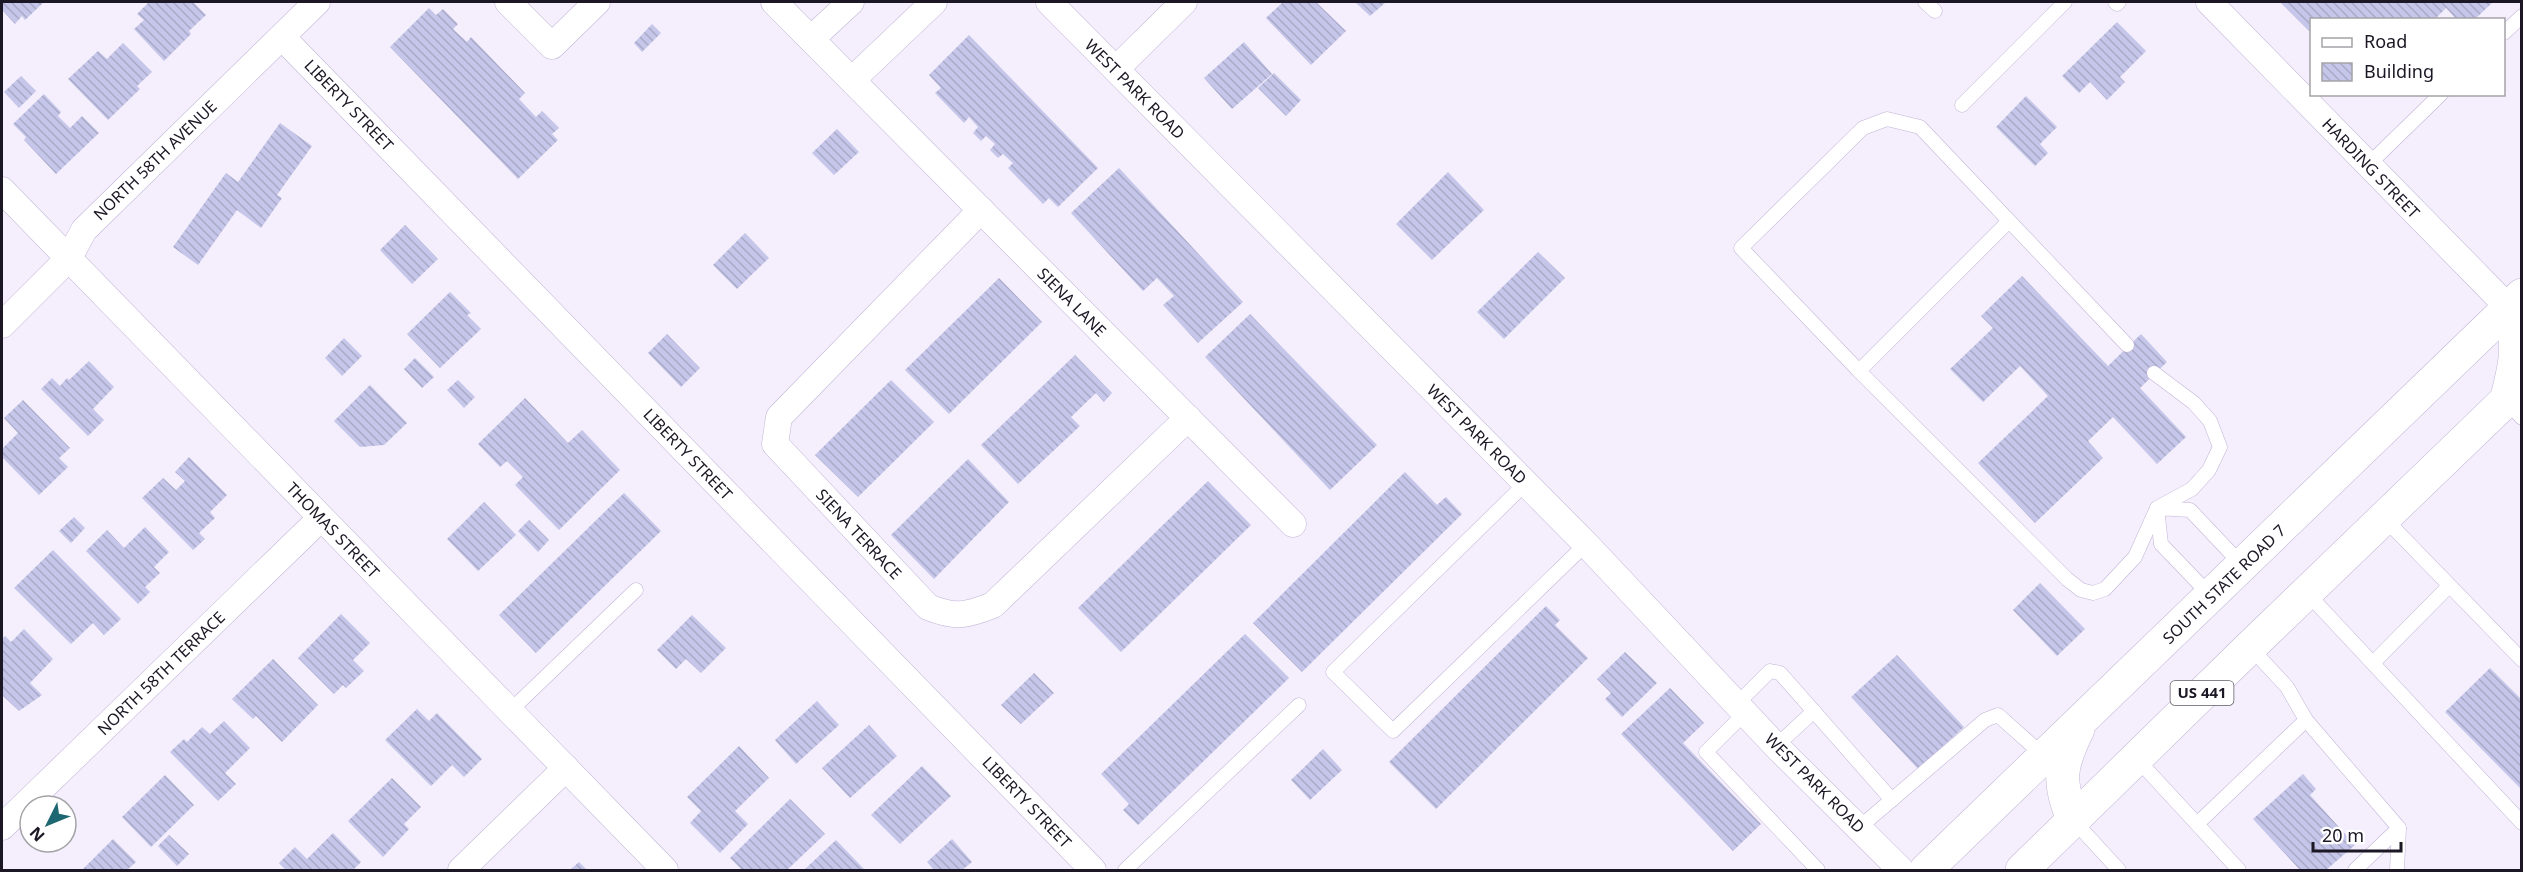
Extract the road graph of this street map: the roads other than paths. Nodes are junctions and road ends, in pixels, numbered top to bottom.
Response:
1 (317, 2) edge
2 (508, 2) edge
3 (597, 2) edge
4 (774, 2) edge
5 (850, 2) edge
6 (934, 2) edge
7 (1049, 2) edge
8 (1184, 2) edge
9 (2065, 2) edge
10 (2217, 4) edge
11 (2522, 16) edge
12 (2505, 32) edge
13 (282, 37) junction
14 (811, 39) junction
15 (1116, 69) junction
16 (852, 80) junction
17 (2439, 96) edge
18 (1962, 105) dead end
19 (2368, 165) junction
20 (2, 190) edge
21 (981, 210) junction
22 (2009, 221) junction
23 (69, 258) junction
24 (2515, 302) edge
25 (2, 326) edge
26 (2127, 345) dead end
27 (1858, 371) junction
28 (2154, 373) dead end
29 (2516, 402) edge
30 (1188, 418) junction
31 (1526, 483) junction
32 (2157, 508) junction
33 (321, 518) junction
34 (2384, 518) junction
35 (1293, 524) dead end
36 (1586, 544) junction
37 (2243, 566) junction
38 (2450, 586) junction
39 (636, 590) dead end
40 (2307, 593) junction
41 (2211, 596) junction
42 (2250, 647) junction
43 (2522, 660) edge
44 (2373, 663) junction
45 (1299, 705) dead end
46 (1741, 708) junction
47 (510, 711) junction
48 (1814, 711) junction
49 (2083, 719) junction
50 (2306, 720) junction
51 (1776, 746) junction
52 (2044, 756) junction
53 (2136, 758) junction
54 (566, 768) junction
55 (1892, 800) junction
56 (2073, 820) junction
57 (2522, 823) edge
58 (2197, 824) junction
59 (2, 827) edge
60 (1860, 827) junction
61 (2399, 828) junction
62 (461, 870) edge
63 (665, 870) edge
64 (1093, 870) edge
65 (1125, 870) edge
66 (1818, 870) edge
67 (1901, 870) edge
68 (1926, 870) edge
69 (2022, 870) edge
70 (2119, 870) edge
71 (2239, 870) edge
72 (2355, 870) edge
73 (2397, 870) edge

1 - 13 street, NORTH 58TH AVENUE
2 - 3 street
4 - 14 street, SIENA LANE
5 - 14 street
6 - 16 street
7 - 15 street, WEST PARK ROAD
8 - 15 street
9 - 18 lane
10 - 19 street, HARDING STREET
11 - 12 lane
13 - 23 street, NORTH 58TH AVENUE
13 - 64 street, LIBERTY STREET
14 - 16 street, SIENA LANE
15 - 31 street, WEST PARK ROAD
16 - 21 street, SIENA LANE
17 - 19 lane
19 - 24 street, HARDING STREET
20 - 23 street, THOMAS STREET
21 - 30 street, SIENA LANE
21 - 30 street, SIENA TERRACE
22 - 26 lane
22 - 27 lane
22 - 27 lane
23 - 25 street, NORTH 58TH AVENUE
23 - 33 street, THOMAS STREET
24 - 29 main road
24 - 37 main road, SOUTH STATE ROAD 7
27 - 32 lane
28 - 32 lane
29 - 34 main road, US 441
30 - 35 street, SIENA LANE
31 - 36 street, WEST PARK ROAD
31 - 36 lane
32 - 37 lane
32 - 41 lane
33 - 47 street, THOMAS STREET
33 - 59 street, NORTH 58TH TERRACE
34 - 38 lane
34 - 40 main road, US 441
36 - 46 street, WEST PARK ROAD
37 - 41 main road, SOUTH STATE ROAD 7
38 - 43 lane
38 - 44 lane
39 - 47 lane
40 - 42 main road, US 441
40 - 44 lane
41 - 49 main road, SOUTH STATE ROAD 7
42 - 50 lane
42 - 53 main road, US 441
44 - 57 lane
45 - 65 lane
46 - 48 lane
46 - 51 street, WEST PARK ROAD
46 - 66 lane
47 - 54 street, THOMAS STREET
48 - 51 lane
48 - 55 lane
49 - 52 main road, SOUTH STATE ROAD 7
49 - 56 main road
50 - 58 lane
50 - 61 lane
51 - 60 street, WEST PARK ROAD
52 - 55 lane
52 - 68 main road, SOUTH STATE ROAD 7
53 - 56 main road, US 441
53 - 58 lane
54 - 62 street
54 - 63 street, THOMAS STREET
55 - 60 lane
56 - 69 main road, US 441
56 - 70 lane
58 - 71 lane
60 - 67 street, WEST PARK ROAD
61 - 72 lane
61 - 73 lane

